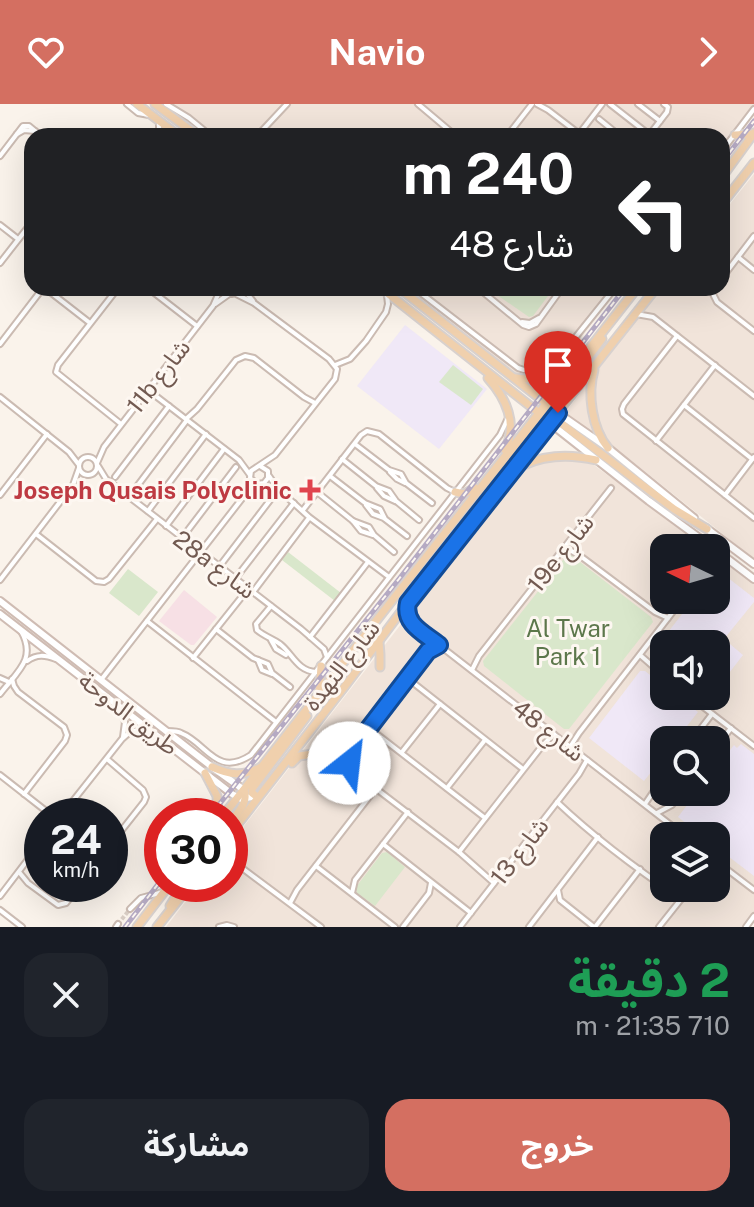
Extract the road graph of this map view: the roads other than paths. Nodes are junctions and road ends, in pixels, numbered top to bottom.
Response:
1 (127, 104) edge
2 (137, 104) edge
3 (155, 104) edge
4 (166, 104) edge
5 (287, 104) edge
6 (418, 104) edge
7 (537, 104) edge
8 (602, 104) edge
9 (610, 104) edge
10 (638, 104) edge
11 (664, 104) edge
12 (754, 109) edge
13 (155, 118) junction
14 (179, 118) junction
15 (599, 119) dead end
16 (660, 121) junction
17 (31, 128) edge
18 (158, 128) edge
19 (169, 128) edge
20 (190, 128) edge
21 (201, 128) edge
22 (264, 128) edge
23 (446, 128) edge
24 (514, 128) edge
25 (572, 128) edge
26 (586, 128) edge
27 (610, 128) edge
28 (639, 128) edge
29 (655, 128) edge
30 (754, 134) edge
31 (735, 135) junction
32 (730, 141) edge
33 (0, 156) edge
34 (754, 163) edge
35 (730, 166) edge
36 (730, 194) edge
37 (0, 225) edge
38 (24, 232) edge
39 (754, 236) edge
40 (18, 239) junction
41 (738, 257) junction
42 (0, 263) edge
43 (730, 268) edge
44 (754, 270) edge
45 (37, 296) edge
46 (55, 296) edge
47 (112, 296) edge
48 (158, 296) edge
49 (217, 296) edge
50 (228, 296) edge
51 (239, 296) edge
52 (248, 296) edge
53 (385, 296) edge
54 (390, 296) edge
55 (410, 296) edge
56 (424, 296) edge
57 (488, 296) edge
58 (556, 296) edge
59 (609, 296) edge
60 (631, 296) edge
61 (632, 296) edge
62 (650, 296) edge
63 (652, 296) edge
64 (714, 296) edge
65 (254, 303) junction
66 (213, 306) junction
67 (635, 314) junction
68 (653, 317) junction
69 (90, 323) junction
70 (197, 326) junction
71 (754, 331) edge
72 (677, 336) junction
73 (1, 340) edge
74 (482, 341) junction
75 (482, 352) junction
76 (580, 359) junction
77 (598, 362) junction
78 (715, 365) junction
79 (479, 367) junction
80 (336, 368) junction
81 (512, 377) junction
82 (148, 390) junction
83 (754, 396) edge
84 (0, 397) edge
85 (684, 405) junction
86 (169, 406) junction
87 (314, 406) junction
88 (548, 413) junction
89 (509, 416) junction
90 (188, 421) junction
91 (121, 424) junction
92 (47, 434) junction
93 (206, 434) junction
94 (656, 441) junction
95 (355, 444) junction
96 (104, 447) junction
97 (608, 448) junction
98 (224, 449) junction
99 (69, 452) junction
100 (275, 455) junction
101 (88, 457) junction
102 (753, 458) edge
103 (342, 459) junction
104 (239, 460) junction
105 (596, 460) junction
106 (500, 462) junction
107 (98, 464) junction
108 (258, 466) junction
109 (79, 467) junction
110 (236, 467) dead end
111 (510, 473) junction
112 (269, 475) junction
113 (90, 476) junction
114 (250, 476) junction
115 (330, 476) junction
116 (115, 477) dead end
117 (106, 479) junction
118 (486, 479) junction
119 (261, 484) junction
120 (73, 485) junction
121 (611, 488) dead end
122 (317, 492) junction
123 (455, 492) junction
124 (282, 493) junction
125 (0, 495) edge
126 (274, 495) dead end
127 (725, 495) junction
128 (244, 496) junction
129 (129, 497) junction
130 (294, 503) junction
131 (432, 503) dead end
132 (303, 510) junction
133 (148, 511) junction
134 (309, 517) junction
135 (754, 518) edge
136 (157, 519) junction
137 (419, 520) dead end
138 (166, 526) junction
139 (707, 529) junction
140 (36, 534) junction
141 (693, 534) edge
142 (407, 536) dead end
143 (182, 538) junction
144 (566, 545) junction
145 (448, 550) junction
146 (394, 552) dead end
147 (201, 553) junction
148 (730, 560) edge
149 (368, 562) junction
150 (754, 564) edge
151 (219, 567) junction
152 (389, 577) junction
153 (235, 579) junction
154 (754, 579) edge
155 (0, 580) edge
156 (250, 590) junction
157 (0, 601) edge
158 (408, 603) junction
159 (271, 606) junction
160 (0, 614) edge
161 (672, 614) edge
162 (147, 621) junction
163 (667, 621) junction
164 (412, 624) junction
165 (390, 626) junction
166 (20, 629) junction
167 (216, 629) junction
168 (310, 637) junction
169 (433, 640) junction
170 (379, 642) junction
171 (439, 645) junction
172 (324, 649) junction
173 (332, 650) junction
174 (428, 651) junction
175 (639, 656) junction
176 (327, 657) junction
177 (193, 658) junction
178 (25, 662) junction
179 (63, 662) junction
180 (650, 664) edge
181 (380, 667) dead end
182 (470, 668) junction
183 (318, 669) junction
184 (407, 678) junction
185 (0, 680) edge
186 (101, 680) junction
187 (9, 683) junction
188 (290, 687) dead end
189 (0, 694) edge
190 (317, 698) junction
191 (440, 704) junction
192 (117, 705) junction
193 (707, 710) edge
194 (712, 714) junction
195 (276, 722) junction
196 (703, 726) edge
197 (369, 728) junction
198 (731, 728) joint
199 (149, 730) junction
200 (166, 731) junction
201 (552, 732) junction
202 (122, 739) junction
203 (485, 740) junction
204 (568, 745) junction
205 (754, 746) edge
206 (401, 753) junction
207 (313, 754) dead end
208 (107, 759) junction
209 (589, 761) junction
210 (103, 764) junction
211 (262, 766) junction
212 (283, 767) junction
213 (523, 769) junction
214 (118, 770) junction
215 (209, 770) junction
216 (0, 775) edge
217 (376, 788) junction
218 (447, 788) junction
219 (244, 790) junction
220 (24, 794) junction
221 (650, 794) edge
222 (259, 795) junction
223 (30, 798) edge
224 (70, 798) edge
225 (217, 798) edge
226 (241, 798) junction
227 (643, 803) junction
228 (556, 804) junction
229 (669, 806) edge
230 (248, 810) edge
231 (408, 812) junction
232 (657, 813) junction
233 (485, 818) junction
234 (128, 822) edge
235 (668, 822) edge
236 (598, 837) junction
237 (383, 844) junction
238 (459, 852) junction
239 (24, 865) edge
240 (316, 866) junction
241 (640, 869) junction
242 (248, 870) edge
243 (19, 872) junction
244 (730, 872) edge
245 (650, 877) edge
246 (14, 878) junction
247 (24, 878) edge
248 (496, 881) junction
249 (24, 882) edge
250 (431, 882) junction
251 (558, 889) junction
252 (754, 890) edge
253 (352, 893) junction
254 (0, 896) edge
255 (144, 897) edge
256 (156, 902) edge
257 (172, 902) edge
258 (177, 902) edge
259 (288, 902) junction
260 (679, 902) edge
261 (130, 909) tunnel mouth
262 (0, 910) edge
263 (471, 913) junction
264 (754, 916) edge
265 (164, 919) junction
266 (530, 926) edge
267 (22, 927) edge
268 (137, 927) edge
269 (157, 927) edge
270 (219, 927) edge
271 (234, 927) edge
272 (321, 927) edge
273 (395, 927) edge
274 (403, 927) edge
275 (460, 927) edge
276 (594, 927) edge
277 (659, 927) edge
278 (746, 927) edge

1 - 13 street
2 - 13 main road
3 - 14 main road
4 - 14 street
5 - 22 street
6 - 23 street
7 - 24 street
7 - 25 street
8 - 26 street
9 - 28 street
10 - 16 street
11 - 16 street
12 - 31 street
13 - 18 street
13 - 19 main road
14 - 20 main road
14 - 21 street
15 - 27 street
16 - 29 street
17 - 33 street
30 - 31 main road
30 - 35 main road
31 - 32 street
34 - 36 main road
37 - 40 street
38 - 40 street
39 - 41 street
40 - 42 street
41 - 43 street
41 - 44 street
45 - 73 street
46 - 69 street
47 - 69 street
48 - 70 street
49 - 66 street, 11b شارع
50 - 66 street, 11b شارع
51 - 65 street
52 - 65 street
53 - 80 street
54 - 79 main road
55 - 75 main road
56 - 74 street
57 - 58 street
59 - 74 street
60 - 76 main road, شارع النهدة
61 - 88 main road
62 - 67 main road, شارع النهدة
63 - 68 street
64 - 71 street
65 - 80 street
66 - 70 street, 11b شارع
67 - 68 street
67 - 77 main road, شارع النهدة
68 - 72 street
69 - 91 street
70 - 82 street, 11b شارع
72 - 78 street
72 - 94 street
74 - 75 main road
75 - 81 main road
76 - 81 main road
76 - 88 main road, شارع النهدة
77 - 88 main road, شارع النهدة
77 - 97 main road
78 - 83 street
78 - 85 street
79 - 88 main road
79 - 89 main road
80 - 87 street
81 - 88 main road
82 - 86 street
82 - 91 street, 11b شارع
84 - 92 street
85 - 94 street
85 - 102 street
86 - 90 street
86 - 116 street
87 - 90 street
87 - 100 street
88 - 97 main road
88 - 105 main road
88 - 106 main road, شارع النهدة
88 - 111 main road, شارع النهدة
88 - 139 main road
88 - 145 main road
89 - 106 main road
89 - 123 street
90 - 93 street
90 - 129 street
91 - 96 street, 11b شارع
92 - 99 street
92 - 125 street
93 - 98 street
93 - 133 street
94 - 127 street
95 - 103 street
95 - 123 street
95 - 131 street
96 - 101 street, 11b شارع
96 - 107 street, 11b شارع
97 - 139 main road
98 - 104 street
98 - 138 street
99 - 101 street
99 - 109 street
100 - 108 street
100 - 112 street
101 - 107 street
101 - 109 street
102 - 127 street
103 - 115 street
103 - 137 street
104 - 108 street
104 - 114 street
105 - 111 main road
105 - 141 main road
106 - 118 main road, شارع النهدة
107 - 113 street
107 - 117 street, 28a شارع
108 - 112 street
108 - 114 street
109 - 113 street
109 - 120 street
110 - 143 street
111 - 145 main road, شارع النهدة
112 - 119 street
112 - 124 street
113 - 117 street, 28a شارع
113 - 120 street
114 - 119 street
114 - 128 street
115 - 122 street
115 - 142 street
117 - 129 street, 28a شارع
118 - 123 main road
118 - 190 main road, شارع النهدة
119 - 124 street
119 - 128 street
120 - 140 street
121 - 144 street, 19e شارع
122 - 132 street
122 - 146 street
123 - 152 street
124 - 130 street
126 - 151 street
127 - 135 street
128 - 147 street
129 - 133 street, 28a شارع
130 - 132 street
130 - 153 street
132 - 134 street
133 - 136 street, 28a شارع
134 - 149 street
134 - 156 street
136 - 138 street, 28a شارع
136 - 140 street
138 - 143 street, 28a شارع
139 - 150 main road
140 - 155 street
143 - 147 street, 28a شارع
144 - 163 street
144 - 182 street, 19e شارع
145 - 158 main road, شارع النهدة
147 - 151 street, 28a شارع
147 - 162 street
148 - 154 main road
149 - 152 street
149 - 168 street
151 - 153 street, 28a شارع
152 - 173 street
153 - 156 street, 28a شارع
156 - 159 street, 28a شارع
156 - 167 street
157 - 186 main road, طريق الدوحة
158 - 164 street
158 - 165 main road, شارع النهدة
159 - 168 street, 28a شارع
159 - 183 street
160 - 166 main road, طريق الدوحة
161 - 163 street
162 - 177 street
162 - 186 street
163 - 175 street
164 - 165 street
164 - 169 street, شارع 48
165 - 170 main road, شارع النهدة
166 - 178 street
166 - 179 main road, طريق الدوحة
167 - 177 street
167 - 188 street
168 - 172 street, 28a شارع
169 - 171 street, شارع 48
169 - 174 street
170 - 181 main road
170 - 212 main road, شارع النهدة
171 - 174 street
171 - 182 street, شارع 48
172 - 173 street
172 - 176 street, 28a شارع
173 - 176 street
174 - 184 street
175 - 180 street
175 - 204 street
176 - 183 street
177 - 195 street
178 - 179 street
178 - 187 street
179 - 186 main road
179 - 192 main road, طريق الدوحة
182 - 201 street, شارع 48
183 - 190 main road
183 - 195 street
184 - 191 street
184 - 197 street
185 - 187 street
186 - 200 main road, طريق الدوحة
187 - 189 street
187 - 220 street
190 - 211 main road, شارع النهدة
190 - 222 main road
191 - 203 street
191 - 206 street
192 - 199 main road, طريق الدوحة
192 - 202 street
193 - 194 street
194 - 196 street
194 - 198 street
195 - 200 street
197 - 206 street
197 - 217 street
198 - 205 street
199 - 202 street
199 - 215 main road, طريق الدوحة
200 - 215 main road, طريق الدوحة
201 - 204 street, شارع 48
201 - 213 street
202 - 208 street
203 - 213 street
203 - 218 street
204 - 209 street, شارع 48
206 - 218 street
207 - 212 main road
208 - 210 street
208 - 214 street
209 - 227 street, شارع 48
209 - 228 street, شارع 13
210 - 214 street
210 - 224 street
211 - 215 main road
211 - 219 main road, شارع النهدة
212 - 222 main road, شارع النهدة
213 - 233 street
214 - 234 street
215 - 219 main road, طريق الدوحة
215 - 225 main road
215 - 226 main road, طريق الدوحة
216 - 220 street
217 - 231 street
217 - 240 street
218 - 233 street
219 - 226 main road
220 - 223 street
221 - 227 street
222 - 226 main road
222 - 230 main road, شارع النهدة
227 - 232 street, شارع 48
228 - 236 street
228 - 248 street, شارع 13
229 - 232 street
231 - 237 street
231 - 238 street
232 - 235 street, شارع 48
233 - 238 street
236 - 241 street
236 - 251 street
237 - 250 street
237 - 253 street
238 - 248 street
239 - 243 street
240 - 253 street
240 - 259 street
241 - 245 street
241 - 276 street
242 - 259 street
243 - 246 street
243 - 247 street
244 - 252 street
246 - 249 street
246 - 254 street
248 - 263 street, شارع 13
250 - 263 street
250 - 274 street
251 - 266 street
251 - 276 street
253 - 273 street
255 - 261 street
256 - 268 main road
257 - 265 main road
258 - 265 main road
259 - 272 street
260 - 277 street
262 - 267 street
263 - 275 street, شارع 13
264 - 278 street
265 - 269 main road
270 - 271 street

